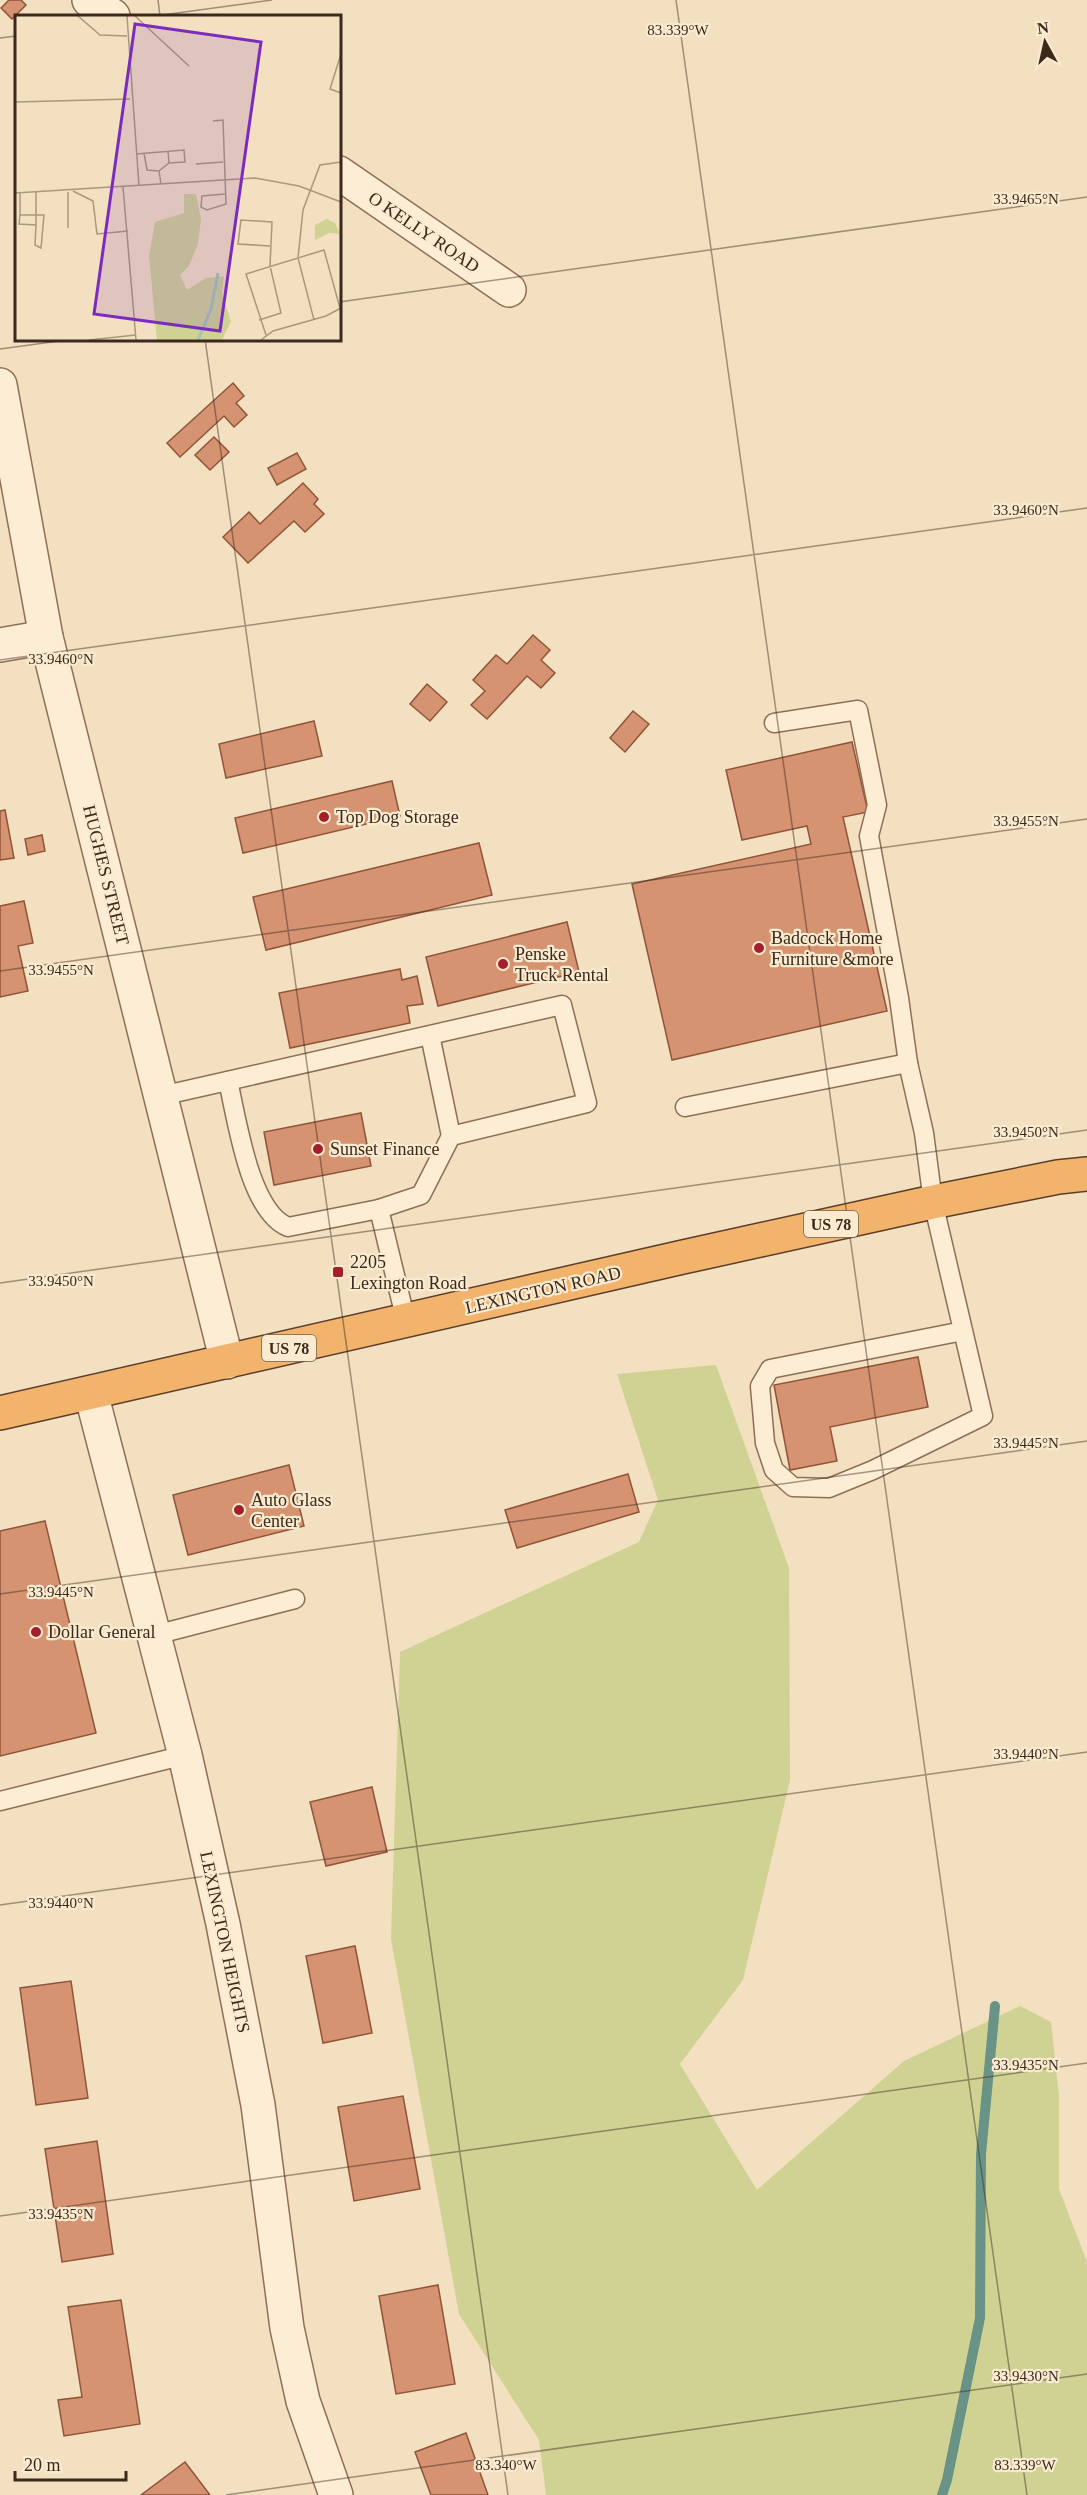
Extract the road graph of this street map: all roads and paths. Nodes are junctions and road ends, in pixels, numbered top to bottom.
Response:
1 (89, 0) edge
2 (111, 15) edge
3 (340, 174) edge
4 (509, 290) dead end
5 (0, 385) edge
6 (46, 637) junction
7 (0, 645) edge
8 (774, 723) dead end
9 (430, 1035) junction
10 (908, 1063) junction
11 (228, 1081) junction
12 (161, 1096) junction
13 (685, 1107) dead end
14 (451, 1136) junction
15 (1087, 1174) edge
16 (933, 1202) junction
17 (379, 1209) junction
18 (406, 1321) junction
19 (963, 1331) junction
20 (227, 1362) junction
21 (91, 1393) junction
22 (0, 1413) edge
23 (295, 1599) dead end
24 (155, 1635) junction
25 (185, 1755) junction
26 (0, 1801) edge
27 (336, 2495) edge

1 - 2 street
3 - 4 street, O KELLY ROAD
5 - 6 street, HUGHES STREET
6 - 7 street
6 - 12 street, HUGHES STREET
8 - 10 lane
9 - 11 lane
9 - 14 lane
9 - 14 lane
10 - 13 lane
10 - 16 lane
11 - 12 lane
11 - 17 lane
12 - 20 street, HUGHES STREET
14 - 17 lane
15 - 16 highway, LEXINGTON ROAD / US 78
16 - 18 highway, LEXINGTON ROAD / US 78
16 - 19 lane
17 - 18 lane
18 - 20 highway, LEXINGTON ROAD / US 78
19 - 19 lane
20 - 21 highway, LEXINGTON ROAD / US 78
21 - 22 highway, LEXINGTON ROAD / US 78
21 - 24 street, LEXINGTON HEIGHTS
23 - 24 lane
24 - 25 street, LEXINGTON HEIGHTS
25 - 26 lane
25 - 27 street, LEXINGTON HEIGHTS

